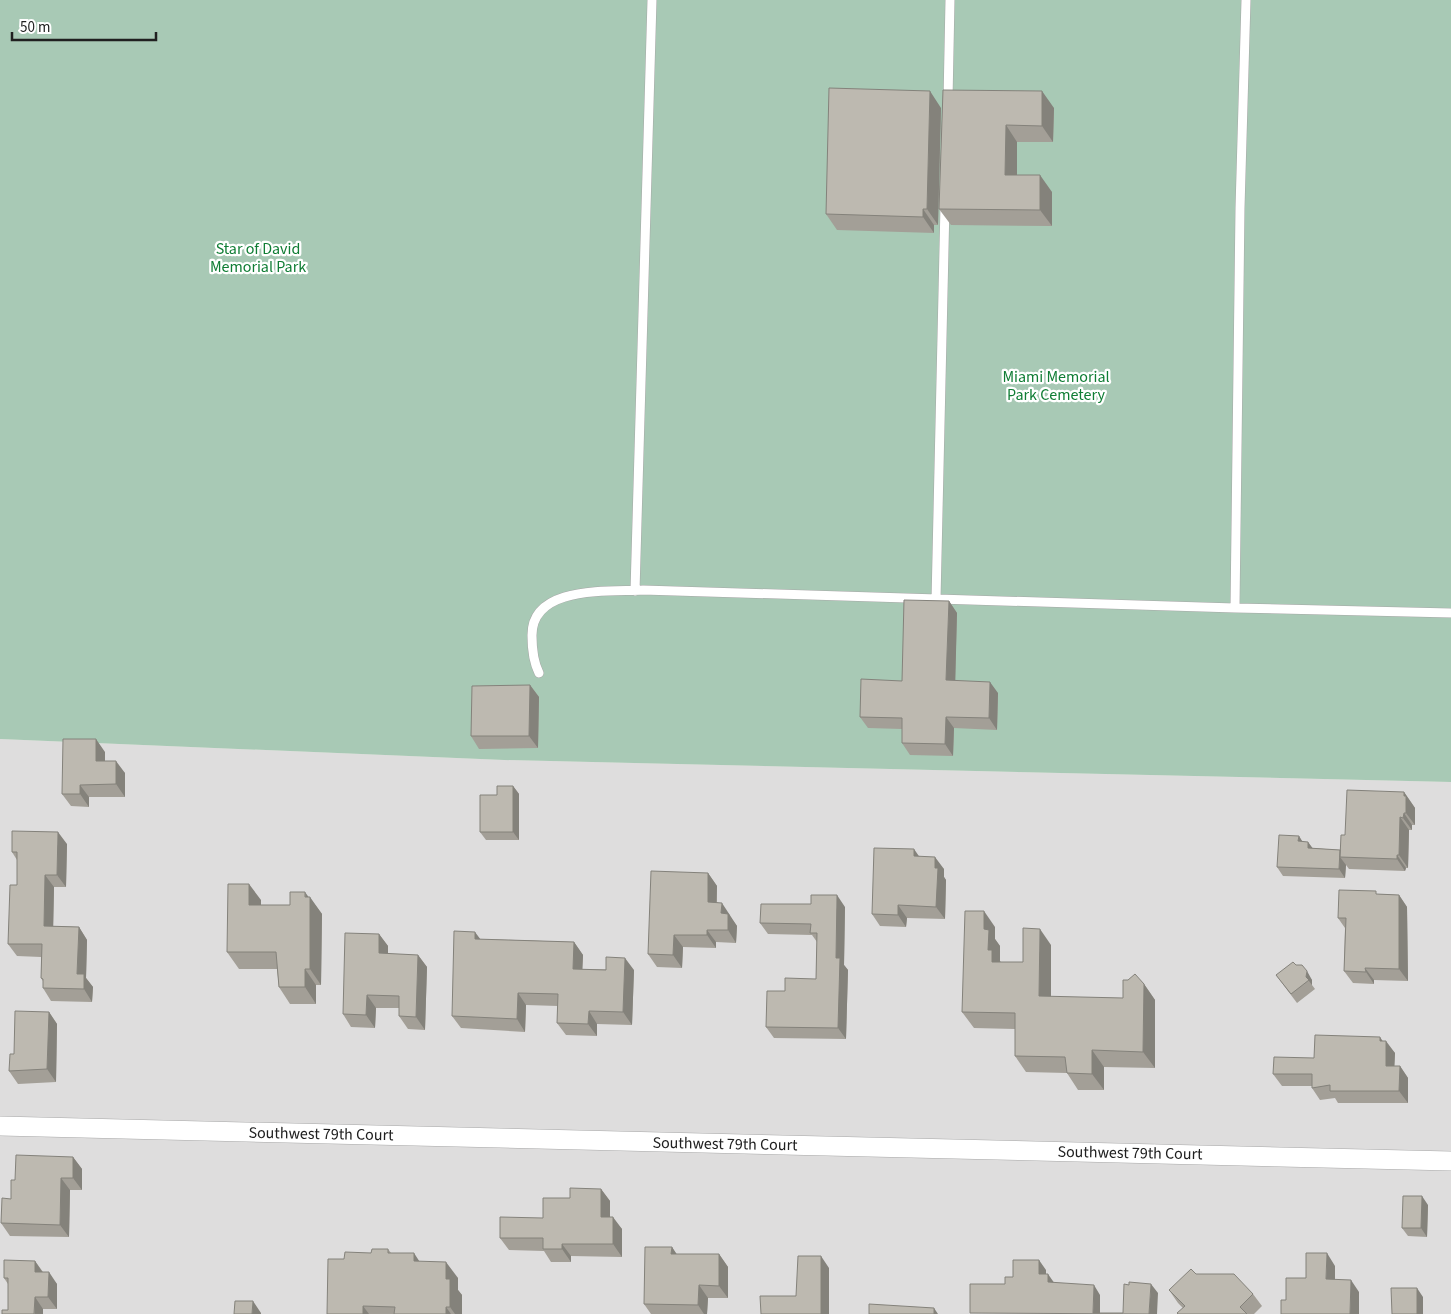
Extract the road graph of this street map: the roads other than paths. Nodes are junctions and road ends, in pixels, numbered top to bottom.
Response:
1 (652, 0) edge
2 (950, 0) edge
3 (1246, 0) edge
4 (947, 111) edge
5 (946, 198) edge
6 (635, 591) junction
7 (936, 600) junction
8 (1235, 608) junction
9 (1451, 612) edge
10 (540, 673) dead end
11 (0, 1126) edge
12 (1451, 1161) edge

1 - 6 lane
2 - 4 lane
3 - 8 lane
5 - 7 lane
6 - 7 lane
6 - 10 lane
7 - 8 lane
8 - 9 lane
11 - 12 street, Southwest 79th Court

